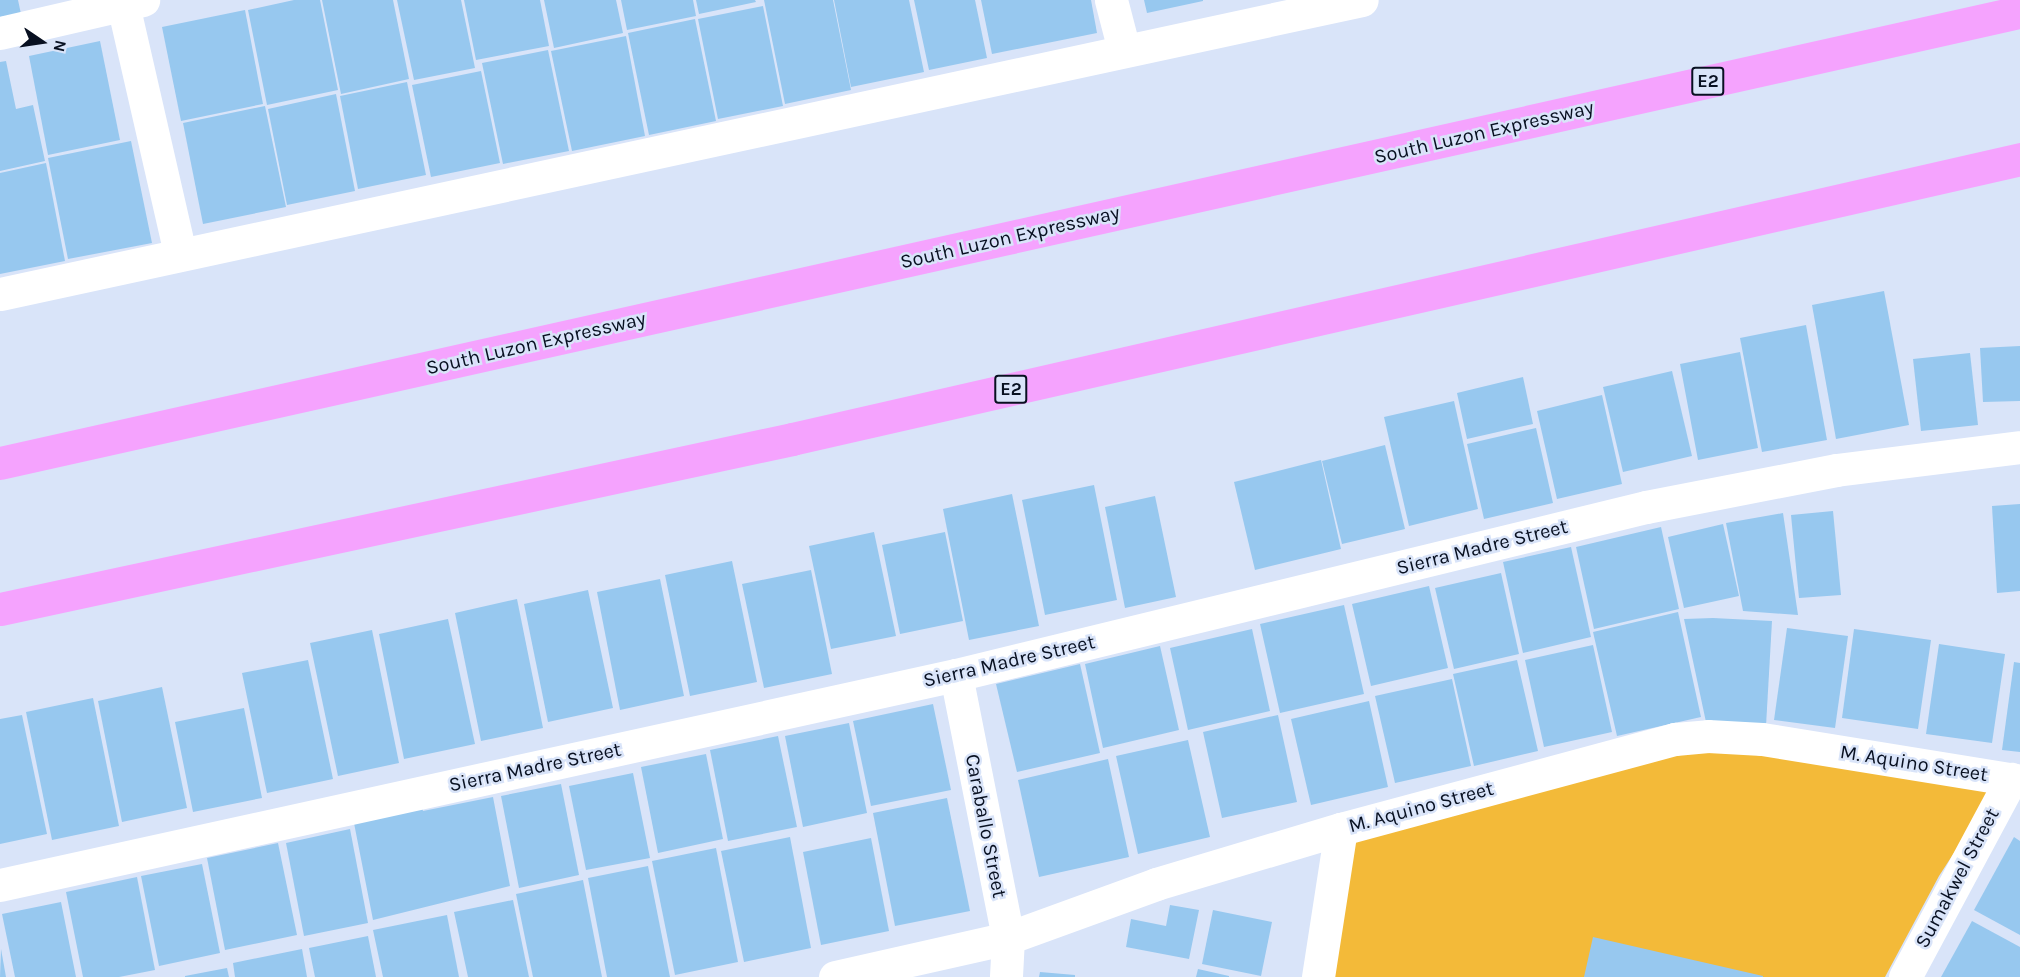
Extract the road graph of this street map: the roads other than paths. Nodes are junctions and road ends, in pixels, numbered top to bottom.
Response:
1 (1111, 0) edge
2 (1362, 0) edge
3 (129, 1) edge
4 (2020, 12) edge
5 (0, 33) edge
6 (1124, 50) junction
7 (2020, 159) edge
8 (180, 255) junction
9 (0, 294) edge
10 (2020, 447) edge
11 (0, 463) edge
12 (0, 609) edge
13 (956, 675) junction
14 (2015, 780) edge
15 (1341, 829) junction
16 (0, 885) edge
17 (1008, 938) junction
18 (834, 977) edge
19 (1006, 977) edge
20 (1318, 977) edge
21 (1905, 977) edge

1 - 6 street
2 - 6 street
3 - 5 street
3 - 8 street
4 - 11 highway, South Luzon Expressway / E2
6 - 8 street
7 - 12 highway, E2
8 - 9 street
10 - 13 street, Sierra Madre Street
13 - 16 street, Sierra Madre Street
13 - 17 street, Caraballo Street
14 - 15 street, M. Aquino Street
14 - 21 street, Sumakwel Street
15 - 17 street, M. Aquino Street
15 - 20 street
17 - 18 street, M. Aquino Street
17 - 19 street, Caraballo Street

